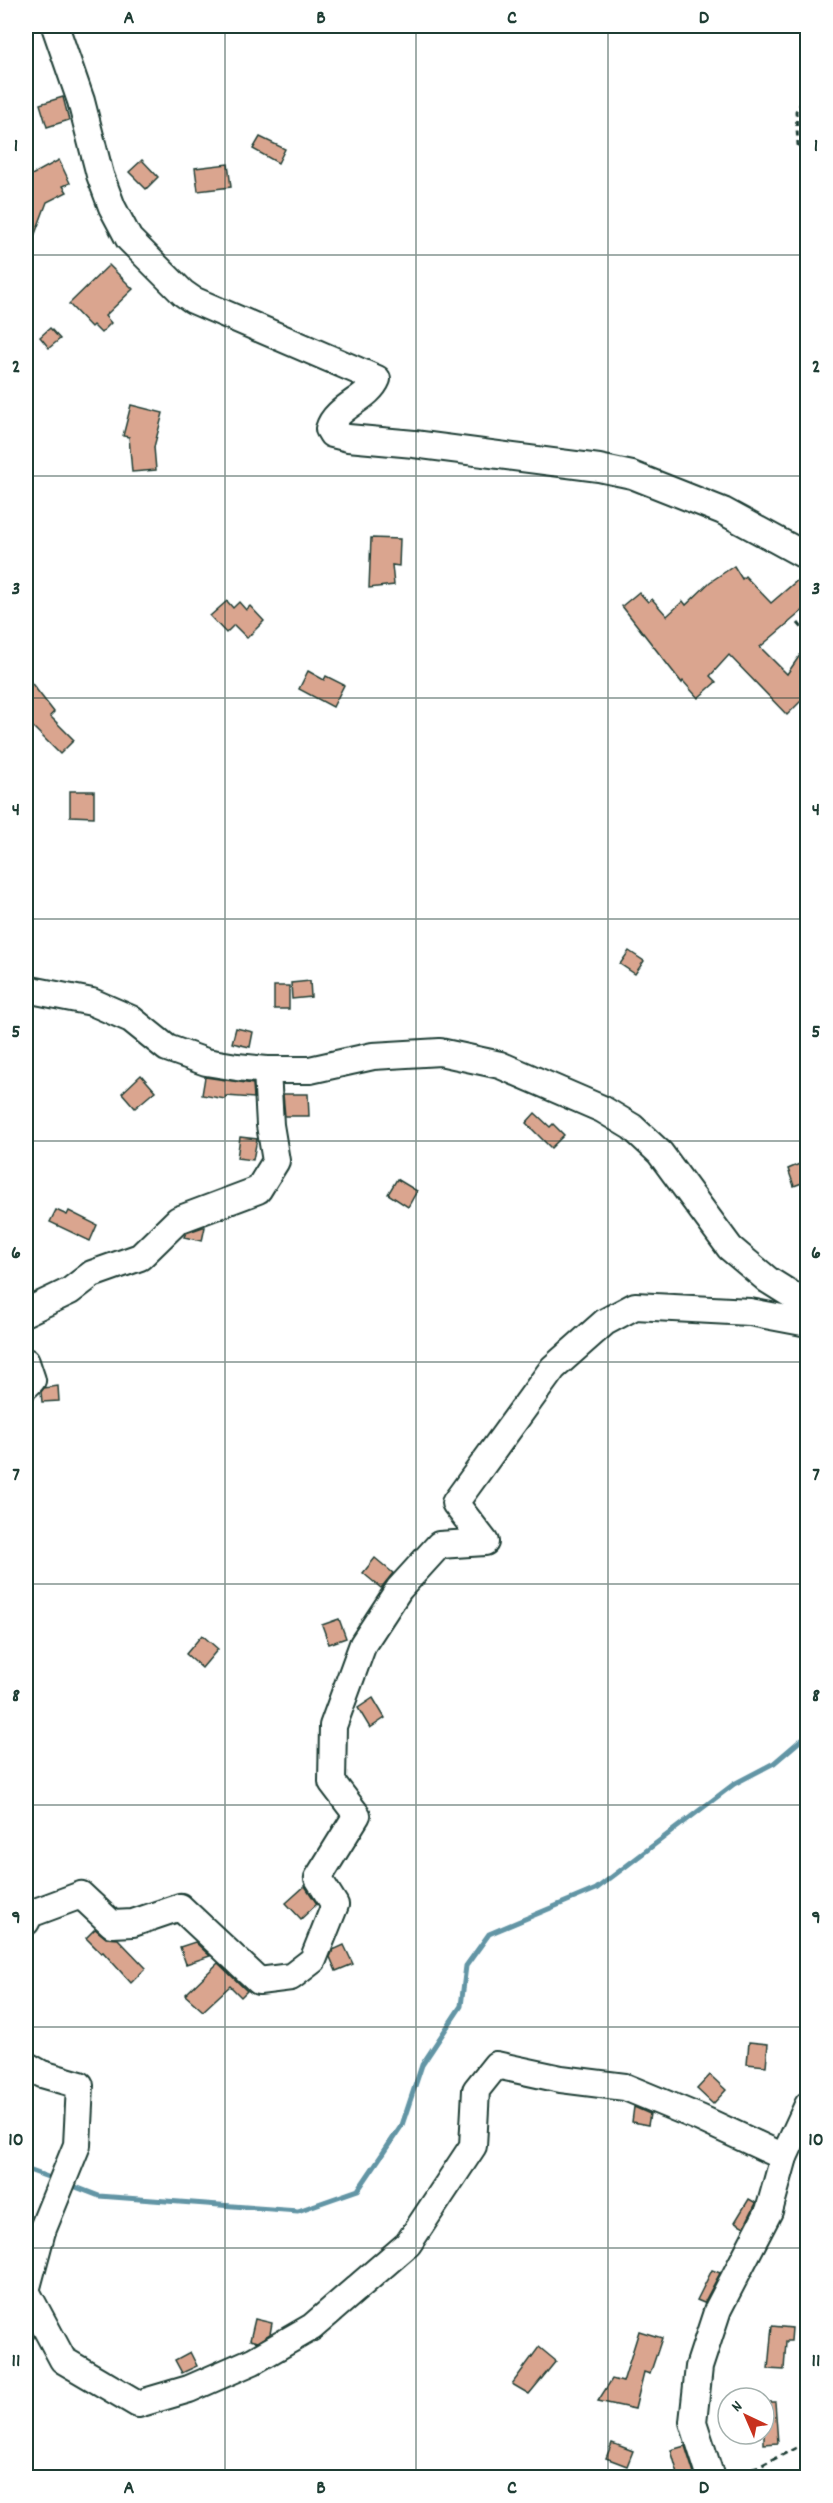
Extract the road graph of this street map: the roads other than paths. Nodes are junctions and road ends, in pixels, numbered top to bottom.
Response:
1 (55, 26) edge
2 (807, 557) edge
3 (26, 989) edge
4 (267, 1070) junction
5 (807, 1305) edge
6 (26, 1312) edge
7 (807, 1323) edge
8 (26, 1362) edge
9 (26, 1386) edge
10 (26, 1922) edge
11 (26, 2065) edge
12 (807, 2105) edge
13 (784, 2157) junction
14 (718, 2476) edge

1 - 2 street
3 - 4 street
4 - 5 street
4 - 6 street
7 - 10 street
8 - 9 street
11 - 13 street
12 - 13 street
13 - 14 street

